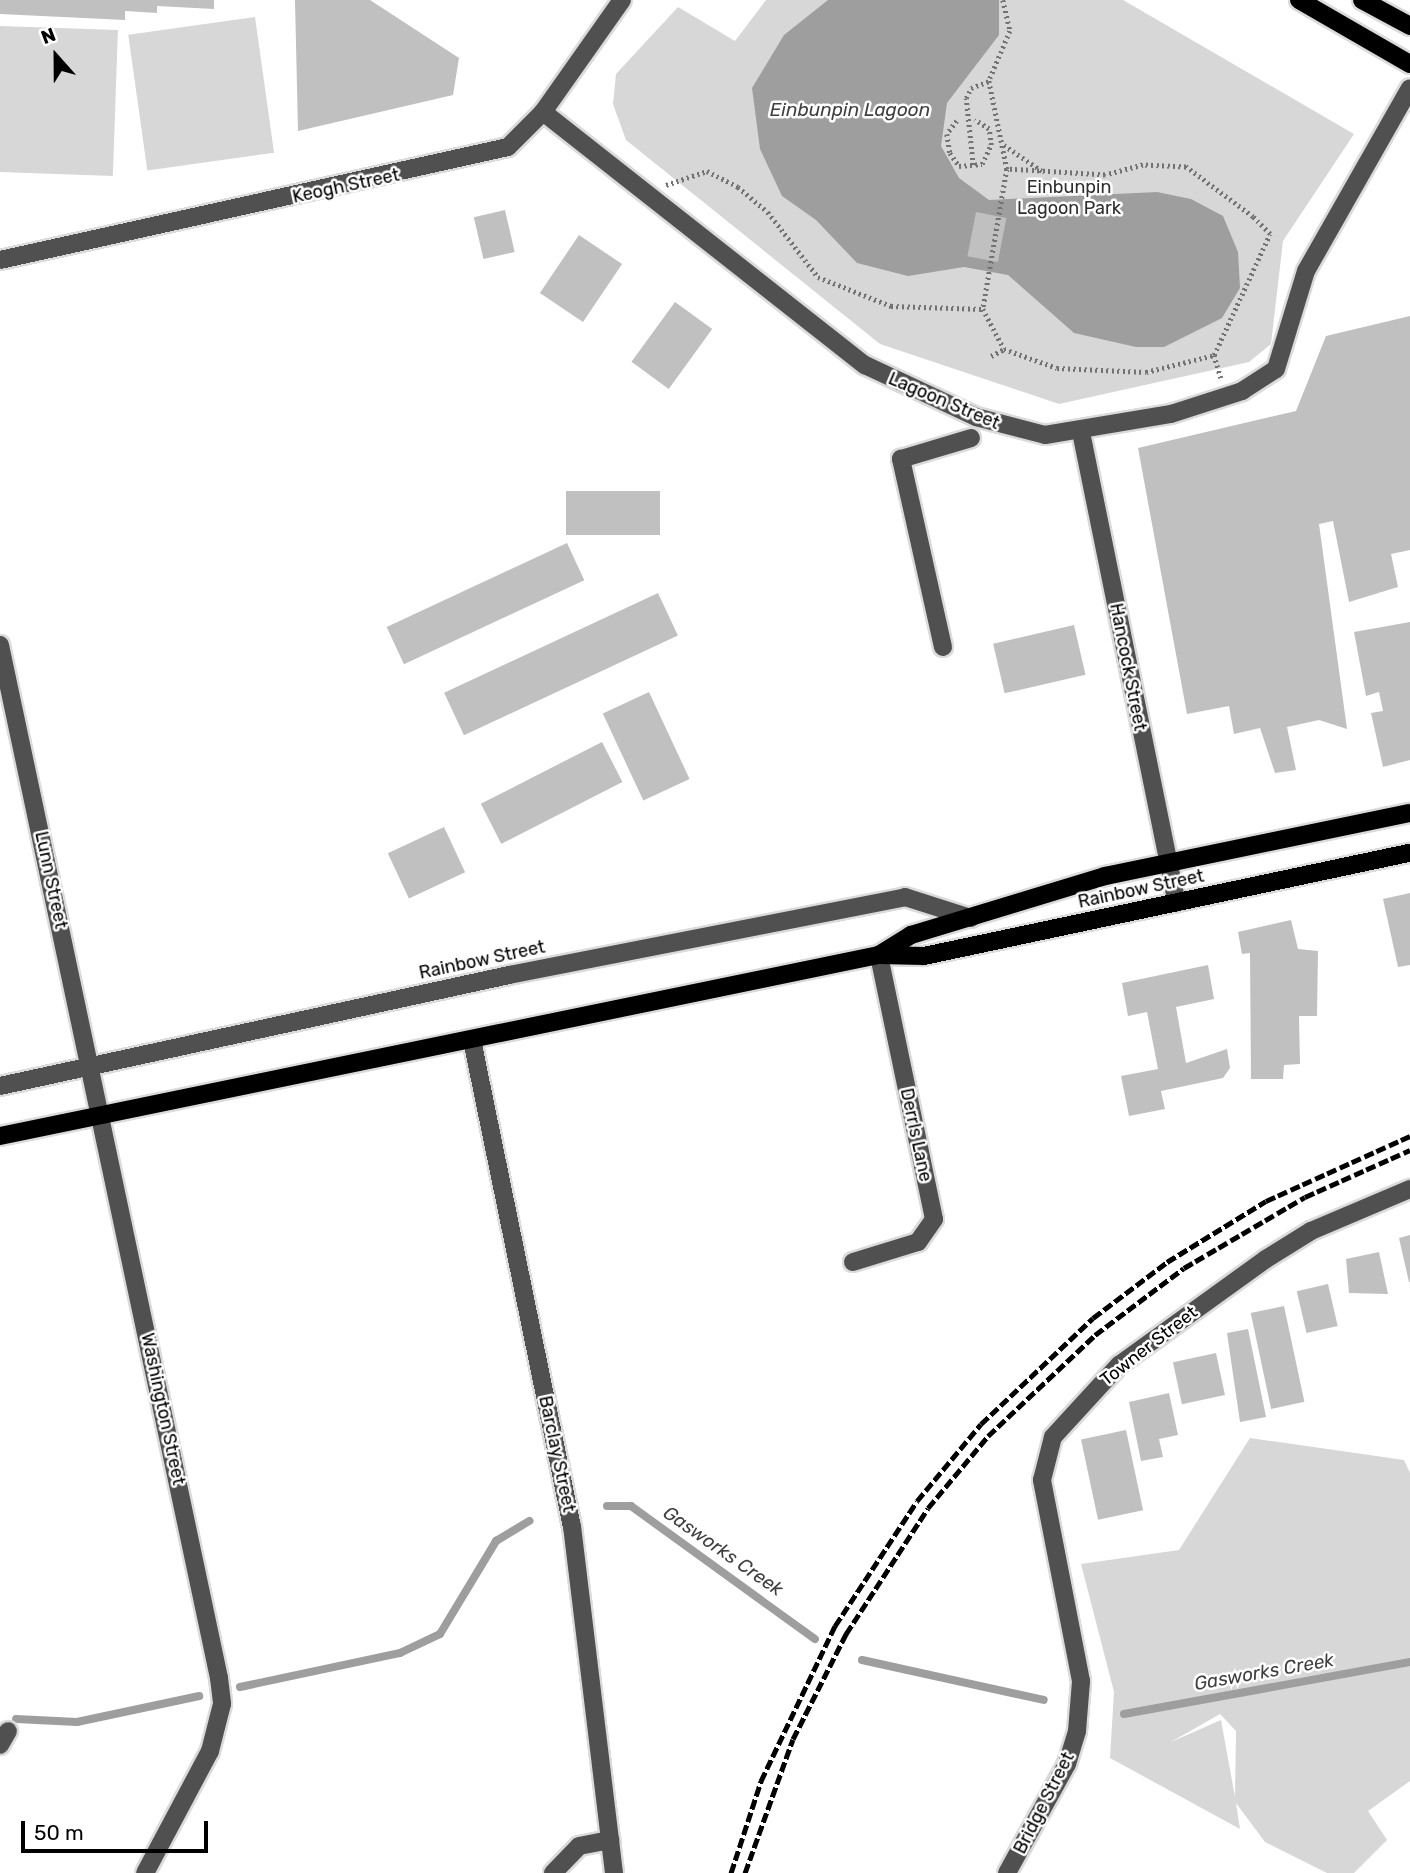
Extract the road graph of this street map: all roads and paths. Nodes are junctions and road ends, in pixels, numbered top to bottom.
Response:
1 (622, 0) edge
2 (1003, 0) edge
3 (1299, 0) edge
4 (1362, 0) edge
5 (1410, 26) edge
6 (1410, 64) edge
7 (989, 81) junction
8 (1410, 88) edge
9 (543, 113) junction
10 (975, 120) dead end
11 (957, 121) dead end
12 (1003, 144) junction
13 (973, 165) junction
14 (1007, 169) junction
15 (1042, 172) junction
16 (664, 186) dead end
17 (0, 260) edge
18 (984, 309) junction
19 (1004, 349) junction
20 (1214, 355) junction
21 (991, 356) dead end
22 (1223, 383) dead end
23 (1081, 432) junction
24 (971, 438) dead end
25 (0, 645) edge
26 (943, 647) dead end
27 (1410, 813) edge
28 (1410, 853) edge
29 (1168, 862) junction
30 (1177, 902) junction
31 (971, 918) junction
32 (879, 955) junction
33 (472, 1040) junction
34 (92, 1068) junction
35 (0, 1086) edge
36 (102, 1115) junction
37 (0, 1136) edge
38 (1410, 1189) edge
39 (853, 1262) dead end
40 (1077, 1731) joint
41 (610, 1840) junction
42 (145, 1873) edge
43 (553, 1873) edge
44 (614, 1873) edge
45 (1007, 1873) edge

1 - 9 street, Keogh Street
2 - 7 path
3 - 6 main road
4 - 5 main road
7 - 12 path
7 - 13 path
8 - 23 street, Lagoon Street
9 - 17 street, Keogh Street
9 - 23 street, Lagoon Street
10 - 13 path
11 - 13 path
12 - 14 path
12 - 15 path
14 - 15 path
14 - 18 path
15 - 20 path
16 - 18 path
18 - 19 path
19 - 20 path
19 - 21 path
20 - 22 path
23 - 29 street, Hancock Street
24 - 26 street
25 - 34 street, Lunn Street
27 - 29 main road, Rainbow Street
28 - 30 main road, Rainbow Street
29 - 30 street, Hancock Street
29 - 31 main road, Rainbow Street
30 - 32 main road, Rainbow Street
31 - 32 main road, Rainbow Street
31 - 34 street, Rainbow Street
32 - 33 main road, Rainbow Street
32 - 39 street, Derrls Lane
33 - 36 main road, Rainbow Street
33 - 41 street, Barclay Street
34 - 35 street, Rainbow Street
34 - 36 street, Lunn Street
36 - 37 main road, Rainbow Street
36 - 42 street, Washington Street
38 - 40 street, Towner Street
40 - 45 street, Bridge Street
41 - 43 street
41 - 44 street, Barclay Street

